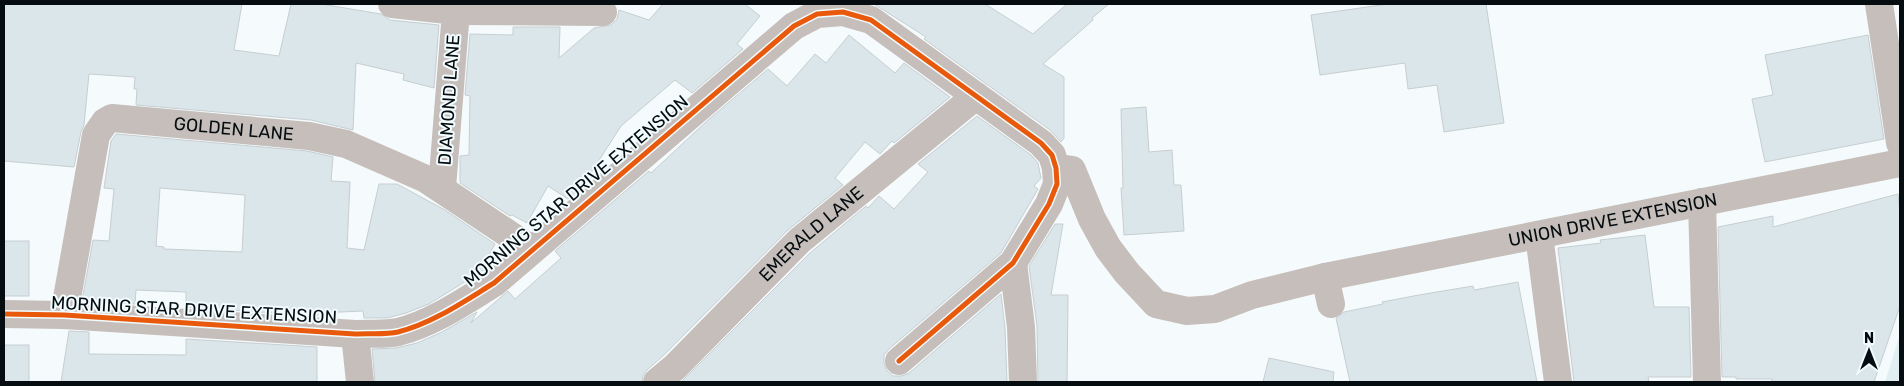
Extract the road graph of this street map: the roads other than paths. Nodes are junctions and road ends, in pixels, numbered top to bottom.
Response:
1 (392, 4) edge
2 (1879, 4) edge
3 (456, 11) junction
4 (602, 12) dead end
5 (976, 96) junction
6 (1900, 143) edge
7 (1900, 163) edge
8 (1056, 168) junction
9 (442, 188) junction
10 (1702, 202) junction
11 (1539, 234) junction
12 (531, 249) junction
13 (1013, 264) junction
14 (1325, 277) junction
15 (1331, 304) dead end
16 (4, 314) edge
17 (64, 315) junction
18 (355, 334) junction
19 (899, 360) dead end
20 (360, 382) edge
21 (657, 382) edge
22 (1023, 382) edge
23 (1558, 382) edge
24 (1707, 382) edge

1 - 3 street, DIAMOND LANE
2 - 6 street
3 - 4 street, DIAMOND LANE
3 - 9 street, DIAMOND LANE
5 - 8 street, MORNING STAR DRIVE EXTENSION
5 - 12 street, MORNING STAR DRIVE EXTENSION
5 - 21 street, EMERALD LANE
7 - 10 street, UNION DRIVE EXTENSION
8 - 13 street
8 - 14 street, UNION DRIVE EXTENSION
9 - 12 street, GOLDEN LANE
9 - 17 street, GOLDEN LANE
10 - 11 street, UNION DRIVE EXTENSION
10 - 24 street
11 - 14 street, UNION DRIVE EXTENSION
11 - 23 street
12 - 18 street, MORNING STAR DRIVE EXTENSION
13 - 19 street
13 - 22 street
14 - 15 street
16 - 17 street, MORNING STAR DRIVE EXTENSION
17 - 18 street, MORNING STAR DRIVE EXTENSION
18 - 20 street

